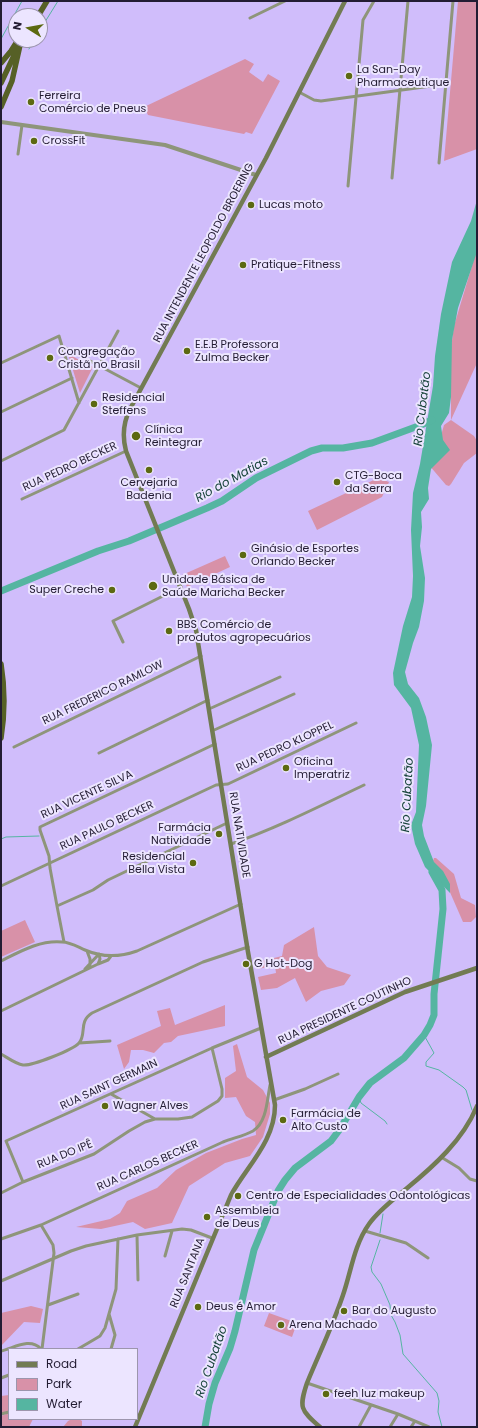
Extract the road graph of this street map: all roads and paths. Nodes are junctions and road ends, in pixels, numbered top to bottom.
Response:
1 (285, 1) edge
2 (345, 1) edge
3 (374, 1) edge
4 (408, 1) edge
5 (453, 1) edge
6 (250, 18) dead end
7 (13, 48) edge
8 (16, 48) edge
9 (18, 48) edge
10 (1, 63) edge
11 (1, 83) edge
12 (446, 84) junction
13 (400, 90) junction
14 (299, 92) junction
15 (356, 96) junction
16 (1, 107) edge
17 (1, 122) edge
18 (22, 125) junction
19 (18, 154) dead end
20 (439, 163) dead end
21 (256, 175) junction
22 (392, 178) dead end
23 (348, 186) dead end
24 (118, 331) dead end
25 (62, 346) junction
26 (1, 363) edge
27 (99, 366) junction
28 (72, 378) junction
29 (141, 388) junction
30 (79, 403) junction
31 (1, 412) edge
32 (126, 451) junction
33 (1, 461) edge
34 (22, 499) dead end
35 (164, 544) joint
36 (181, 587) junction
37 (123, 642) dead end
38 (201, 656) junction
39 (1, 664) edge
40 (280, 677) dead end
41 (294, 694) dead end
42 (208, 700) junction
43 (209, 709) junction
44 (356, 723) dead end
45 (212, 731) junction
46 (1, 738) edge
47 (215, 744) junction
48 (14, 747) dead end
49 (99, 752) dead end
50 (221, 784) junction
51 (364, 785) dead end
52 (228, 823) junction
53 (231, 844) junction
54 (50, 863) junction
55 (1, 886) edge
56 (241, 904) junction
57 (57, 906) junction
58 (64, 942) junction
59 (248, 947) junction
60 (87, 951) junction
61 (98, 954) junction
62 (111, 956) junction
63 (1, 960) edge
64 (98, 964) junction
65 (90, 965) junction
66 (477, 968) edge
67 (84, 971) junction
68 (1, 1011) edge
69 (261, 1028) junction
70 (110, 1041) dead end
71 (79, 1043) junction
72 (212, 1048) junction
73 (1, 1054) edge
74 (266, 1057) junction
75 (338, 1074) dead end
76 (271, 1081) junction
77 (111, 1094) junction
78 (274, 1100) junction
79 (477, 1106) edge
80 (155, 1119) junction
81 (270, 1133) joint
82 (441, 1157) junction
83 (477, 1181) edge
84 (23, 1182) junction
85 (1, 1193) edge
86 (40, 1225) junction
87 (172, 1231) junction
88 (365, 1231) junction
89 (137, 1235) junction
90 (212, 1238) junction
91 (118, 1239) junction
92 (1, 1240) edge
93 (165, 1256) dead end
94 (54, 1258) junction
95 (428, 1258) dead end
96 (138, 1280) dead end
97 (1, 1281) edge
98 (78, 1294) dead end
99 (48, 1305) junction
100 (109, 1314) junction
101 (11, 1348) edge
102 (41, 1348) edge
103 (42, 1348) edge
104 (80, 1348) edge
105 (111, 1348) edge
106 (307, 1383) junction
107 (371, 1404) junction
108 (398, 1414) junction
109 (138, 1420) edge
110 (415, 1421) junction
111 (320, 1427) edge
112 (359, 1427) edge
113 (390, 1427) edge
114 (411, 1427) edge
115 (429, 1427) edge

1 - 6 street
2 - 14 main road, RUA INTENDENTE LEOPOLDO BROERING
3 - 15 street
4 - 13 street
5 - 12 street
7 - 10 highway
8 - 11 highway
9 - 16 highway
12 - 13 street
12 - 20 street
13 - 15 street
13 - 22 street
14 - 15 street
14 - 21 main road, RUA INTENDENTE LEOPOLDO BROERING
15 - 23 street
17 - 18 street
18 - 19 street
18 - 21 street
21 - 29 main road, RUA INTENDENTE LEOPOLDO BROERING
24 - 27 street
25 - 26 street
25 - 27 street
25 - 28 street
27 - 29 street
27 - 30 street
28 - 30 street
28 - 31 street
29 - 32 main road, RUA INTENDENTE LEOPOLDO BROERING
30 - 33 street
32 - 34 street, RUA PEDRO BECKER
32 - 35 main road, RUA INTENDENTE LEOPOLDO BROERING
35 - 36 main road, RUA NATIVIDADE
36 - 37 street
36 - 38 main road, RUA NATIVIDADE
38 - 42 main road, RUA NATIVIDADE
38 - 48 street, RUA FREDERICO RAMLOW
39 - 46 highway
40 - 43 street
41 - 45 street
42 - 43 main road, RUA NATIVIDADE
42 - 49 street
43 - 45 main road, RUA NATIVIDADE
44 - 50 street, RUA PEDRO KLOPPEL
45 - 47 main road, RUA NATIVIDADE
47 - 50 main road, RUA NATIVIDADE
47 - 54 street, RUA VICENTE SILVA
50 - 52 main road, RUA NATIVIDADE
50 - 54 street, RUA PAULO BECKER
51 - 53 street
52 - 53 main road, RUA NATIVIDADE
52 - 57 street
53 - 56 main road, RUA NATIVIDADE
54 - 55 street, RUA PAULO BECKER
54 - 57 street, RUA VICENTE SILVA
56 - 59 main road, RUA NATIVIDADE
56 - 62 street
57 - 58 street, RUA VICENTE SILVA
58 - 60 street
58 - 63 street
59 - 69 main road, RUA NATIVIDADE
59 - 71 street
60 - 61 street
60 - 65 street
61 - 62 street
61 - 64 street
61 - 65 street
62 - 64 street
64 - 67 street
65 - 67 street
66 - 74 main road, RUA PRESIDENTE COUTINHO
67 - 68 street
69 - 72 street, RUA SAINT GERMAIN
69 - 74 main road, RUA NATIVIDADE
70 - 71 street
71 - 73 street
72 - 77 street, RUA SAINT GERMAIN
72 - 80 street
74 - 76 main road, RUA NATIVIDADE
75 - 78 street
76 - 78 main road, RUA NATIVIDADE
76 - 86 street, RUA CARLOS BECKER
77 - 80 street
77 - 84 street, RUA SAINT GERMAIN
78 - 81 main road, RUA NATIVIDADE
79 - 82 main road
80 - 84 street, RUA DO IPÊ
81 - 90 main road, RUA SANTANA
82 - 83 street
82 - 88 main road
84 - 85 street, RUA DO IPÊ
86 - 92 street, RUA CARLOS BECKER
86 - 94 street
87 - 89 street
87 - 90 street
87 - 93 street
88 - 95 street
88 - 106 main road
89 - 91 street
89 - 96 street
90 - 109 main road, RUA SANTANA
91 - 94 street
91 - 100 street
94 - 97 street
94 - 99 street
98 - 99 street
99 - 103 street
100 - 104 street
100 - 105 street
101 - 102 street
106 - 107 street
106 - 111 main road
107 - 108 street
107 - 112 street
108 - 110 street
108 - 113 street
110 - 114 street
110 - 115 street

